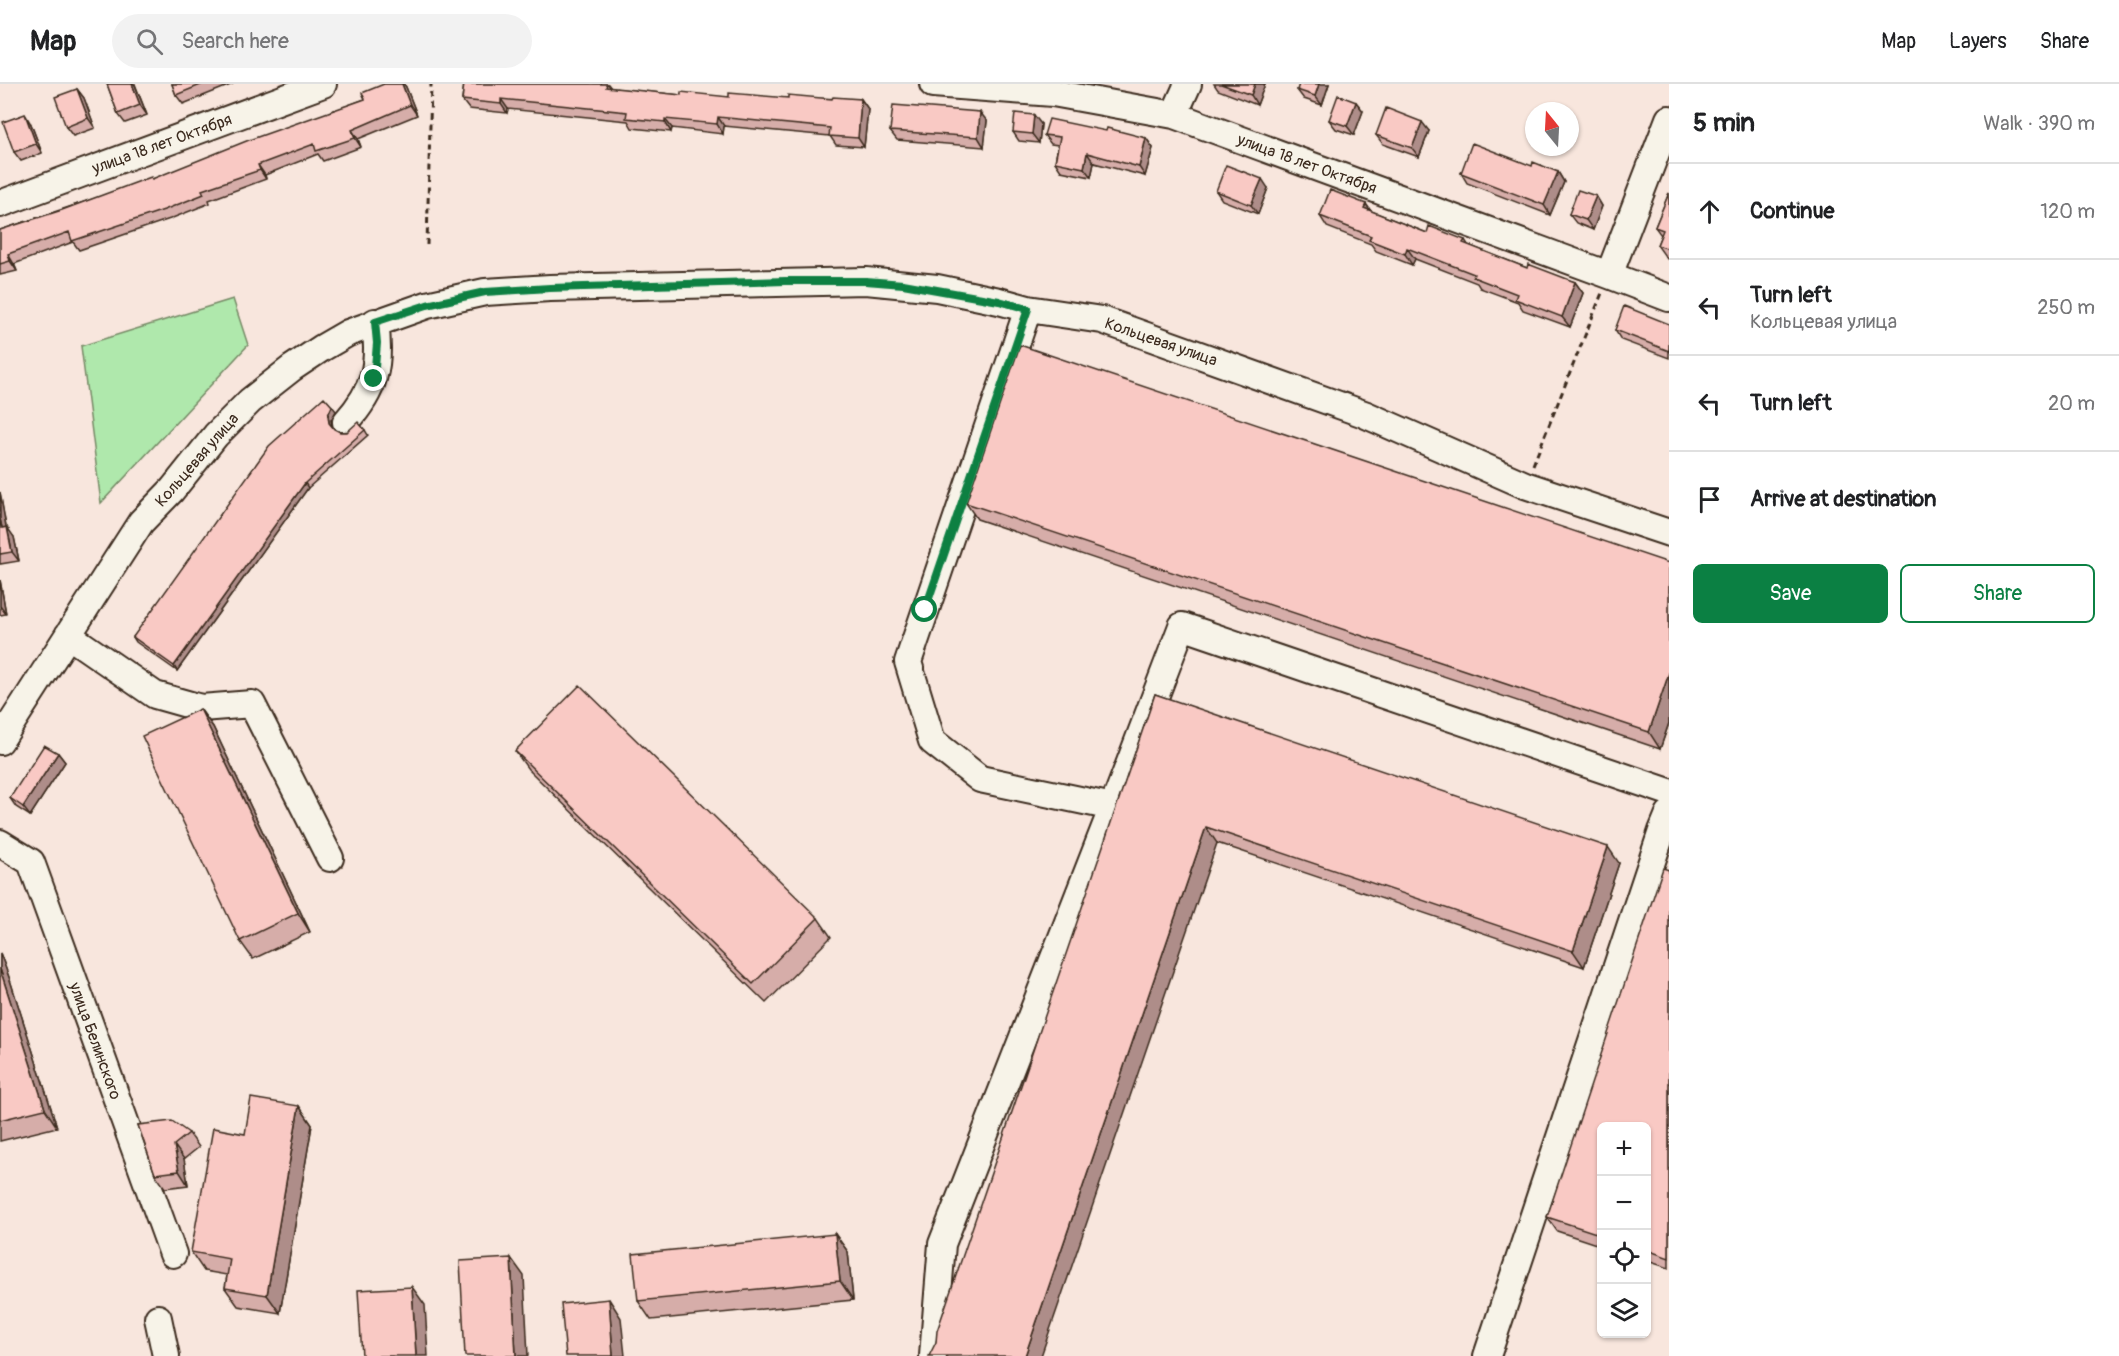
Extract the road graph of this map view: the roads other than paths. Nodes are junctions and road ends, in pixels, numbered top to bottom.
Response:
1 (323, 84) edge
2 (933, 84) edge
3 (1188, 84) edge
4 (1174, 116) junction
5 (1669, 119) edge
6 (0, 204) edge
7 (1609, 275) junction
8 (1669, 298) edge
9 (1028, 309) junction
10 (375, 322) junction
11 (346, 422) dead end
12 (1669, 533) edge
13 (68, 635) junction
14 (0, 741) edge
15 (1669, 792) edge
16 (1113, 807) junction
17 (1669, 814) edge
18 (0, 843) edge
19 (330, 858) dead end
20 (172, 1254) dead end
21 (158, 1318) dead end
22 (166, 1356) edge
23 (933, 1356) edge
24 (1487, 1356) edge

1 - 6 street, улица 18 лет Октября
2 - 4 street, улица 18 лет Октября
3 - 4 street
4 - 7 street, улица 18 лет Октября
5 - 7 street
7 - 8 street, улица 18 лет Октября
9 - 10 street, Кольцевая улица
9 - 12 street, Кольцевая улица
9 - 16 street
10 - 11 street
10 - 13 street, Кольцевая улица
13 - 14 street, Кольцевая улица
13 - 19 street
15 - 16 street
16 - 23 street
17 - 24 street
18 - 20 street, улица Белинского
21 - 22 street

